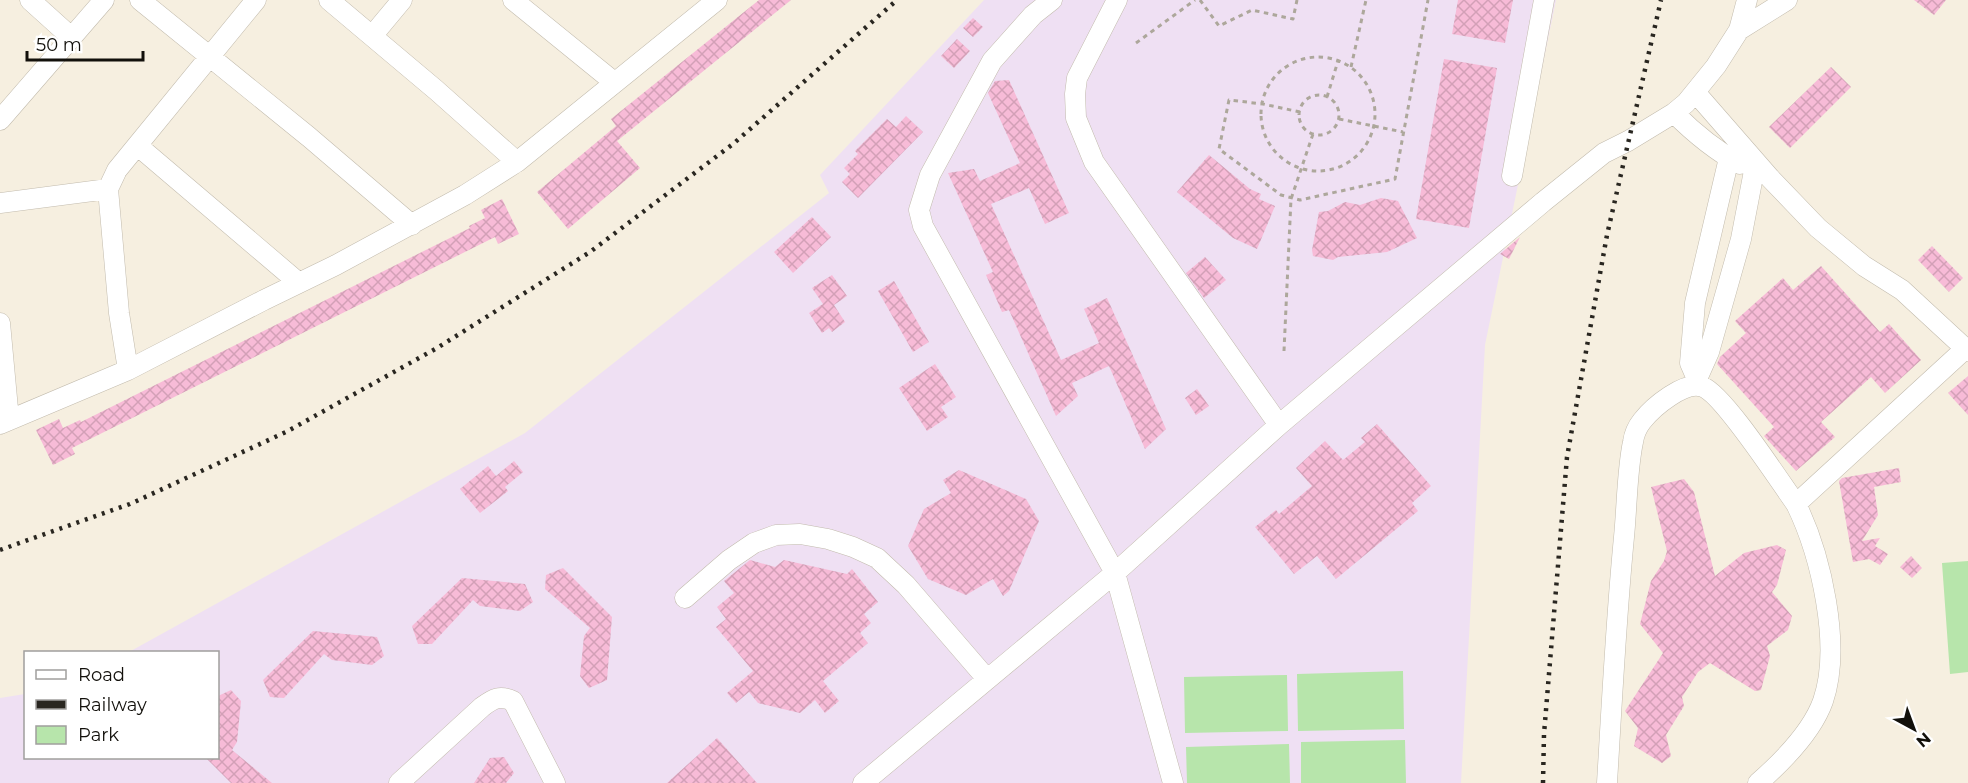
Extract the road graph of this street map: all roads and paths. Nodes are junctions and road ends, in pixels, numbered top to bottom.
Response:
1 (30, 0) edge
2 (104, 0) edge
3 (140, 0) edge
4 (256, 0) edge
5 (329, 0) edge
6 (402, 0) edge
7 (513, 0) edge
8 (1052, 0) edge
9 (1117, 0) edge
10 (1195, 0) edge
11 (1200, 0) edge
12 (1298, 0) edge
13 (1366, 0) edge
14 (1428, 0) edge
15 (1544, 0) edge
16 (1747, 0) edge
17 (1787, 0) edge
18 (708, 2) edge
19 (1739, 30) junction
20 (372, 36) junction
21 (71, 38) junction
22 (1137, 43) dead end
23 (210, 58) junction
24 (1338, 61) junction
25 (1351, 67) junction
26 (614, 82) junction
27 (1695, 92) junction
28 (1327, 97) junction
29 (1263, 104) junction
30 (1300, 112) junction
31 (1674, 113) junction
32 (1339, 119) junction
33 (0, 120) edge
34 (1374, 126) junction
35 (1403, 132) junction
36 (1312, 134) junction
37 (138, 146) junction
38 (1729, 158) junction
39 (517, 162) junction
40 (1302, 169) junction
41 (1762, 175) junction
42 (1512, 176) dead end
43 (108, 189) junction
44 (1291, 198) junction
45 (0, 203) edge
46 (412, 225) junction
47 (299, 283) junction
48 (0, 323) edge
49 (1967, 350) edge
50 (1284, 351) dead end
51 (128, 370) junction
52 (1696, 382) junction
53 (5, 422) edge
54 (1279, 425) junction
55 (1796, 504) junction
56 (1115, 573) junction
57 (685, 598) dead end
58 (987, 679) junction
59 (872, 780) edge
60 (399, 783) edge
61 (555, 783) edge
62 (1173, 783) edge
63 (1607, 783) edge
64 (1758, 783) edge

1 - 21 street
2 - 21 street
3 - 23 street
4 - 23 street
5 - 20 street
6 - 20 street
7 - 26 street
8 - 56 street
9 - 54 street
10 - 22 path
11 - 12 path
13 - 25 path
14 - 35 path
15 - 42 street
16 - 19 street
17 - 19 street
18 - 26 street
19 - 27 street
20 - 39 street
21 - 33 street
23 - 37 street
23 - 46 street
24 - 25 path
24 - 28 path
24 - 29 path
25 - 34 path
26 - 39 street
27 - 31 street
27 - 41 street
28 - 30 path
28 - 32 path
29 - 30 path
29 - 40 path
29 - 44 path
30 - 36 path
31 - 38 street
31 - 54 street
32 - 34 path
32 - 36 path
34 - 35 path
34 - 40 path
35 - 44 path
36 - 40 path
37 - 43 street
37 - 47 street
38 - 41 street
38 - 52 street
39 - 46 street
40 - 44 path
41 - 49 street
41 - 52 street
43 - 45 street
43 - 51 street
44 - 50 path
46 - 47 street
47 - 51 street
48 - 53 street
49 - 55 street
51 - 53 street
52 - 55 street
52 - 63 street
54 - 56 street
55 - 64 street
56 - 58 street
56 - 62 street
57 - 58 street
58 - 59 street
60 - 61 street

